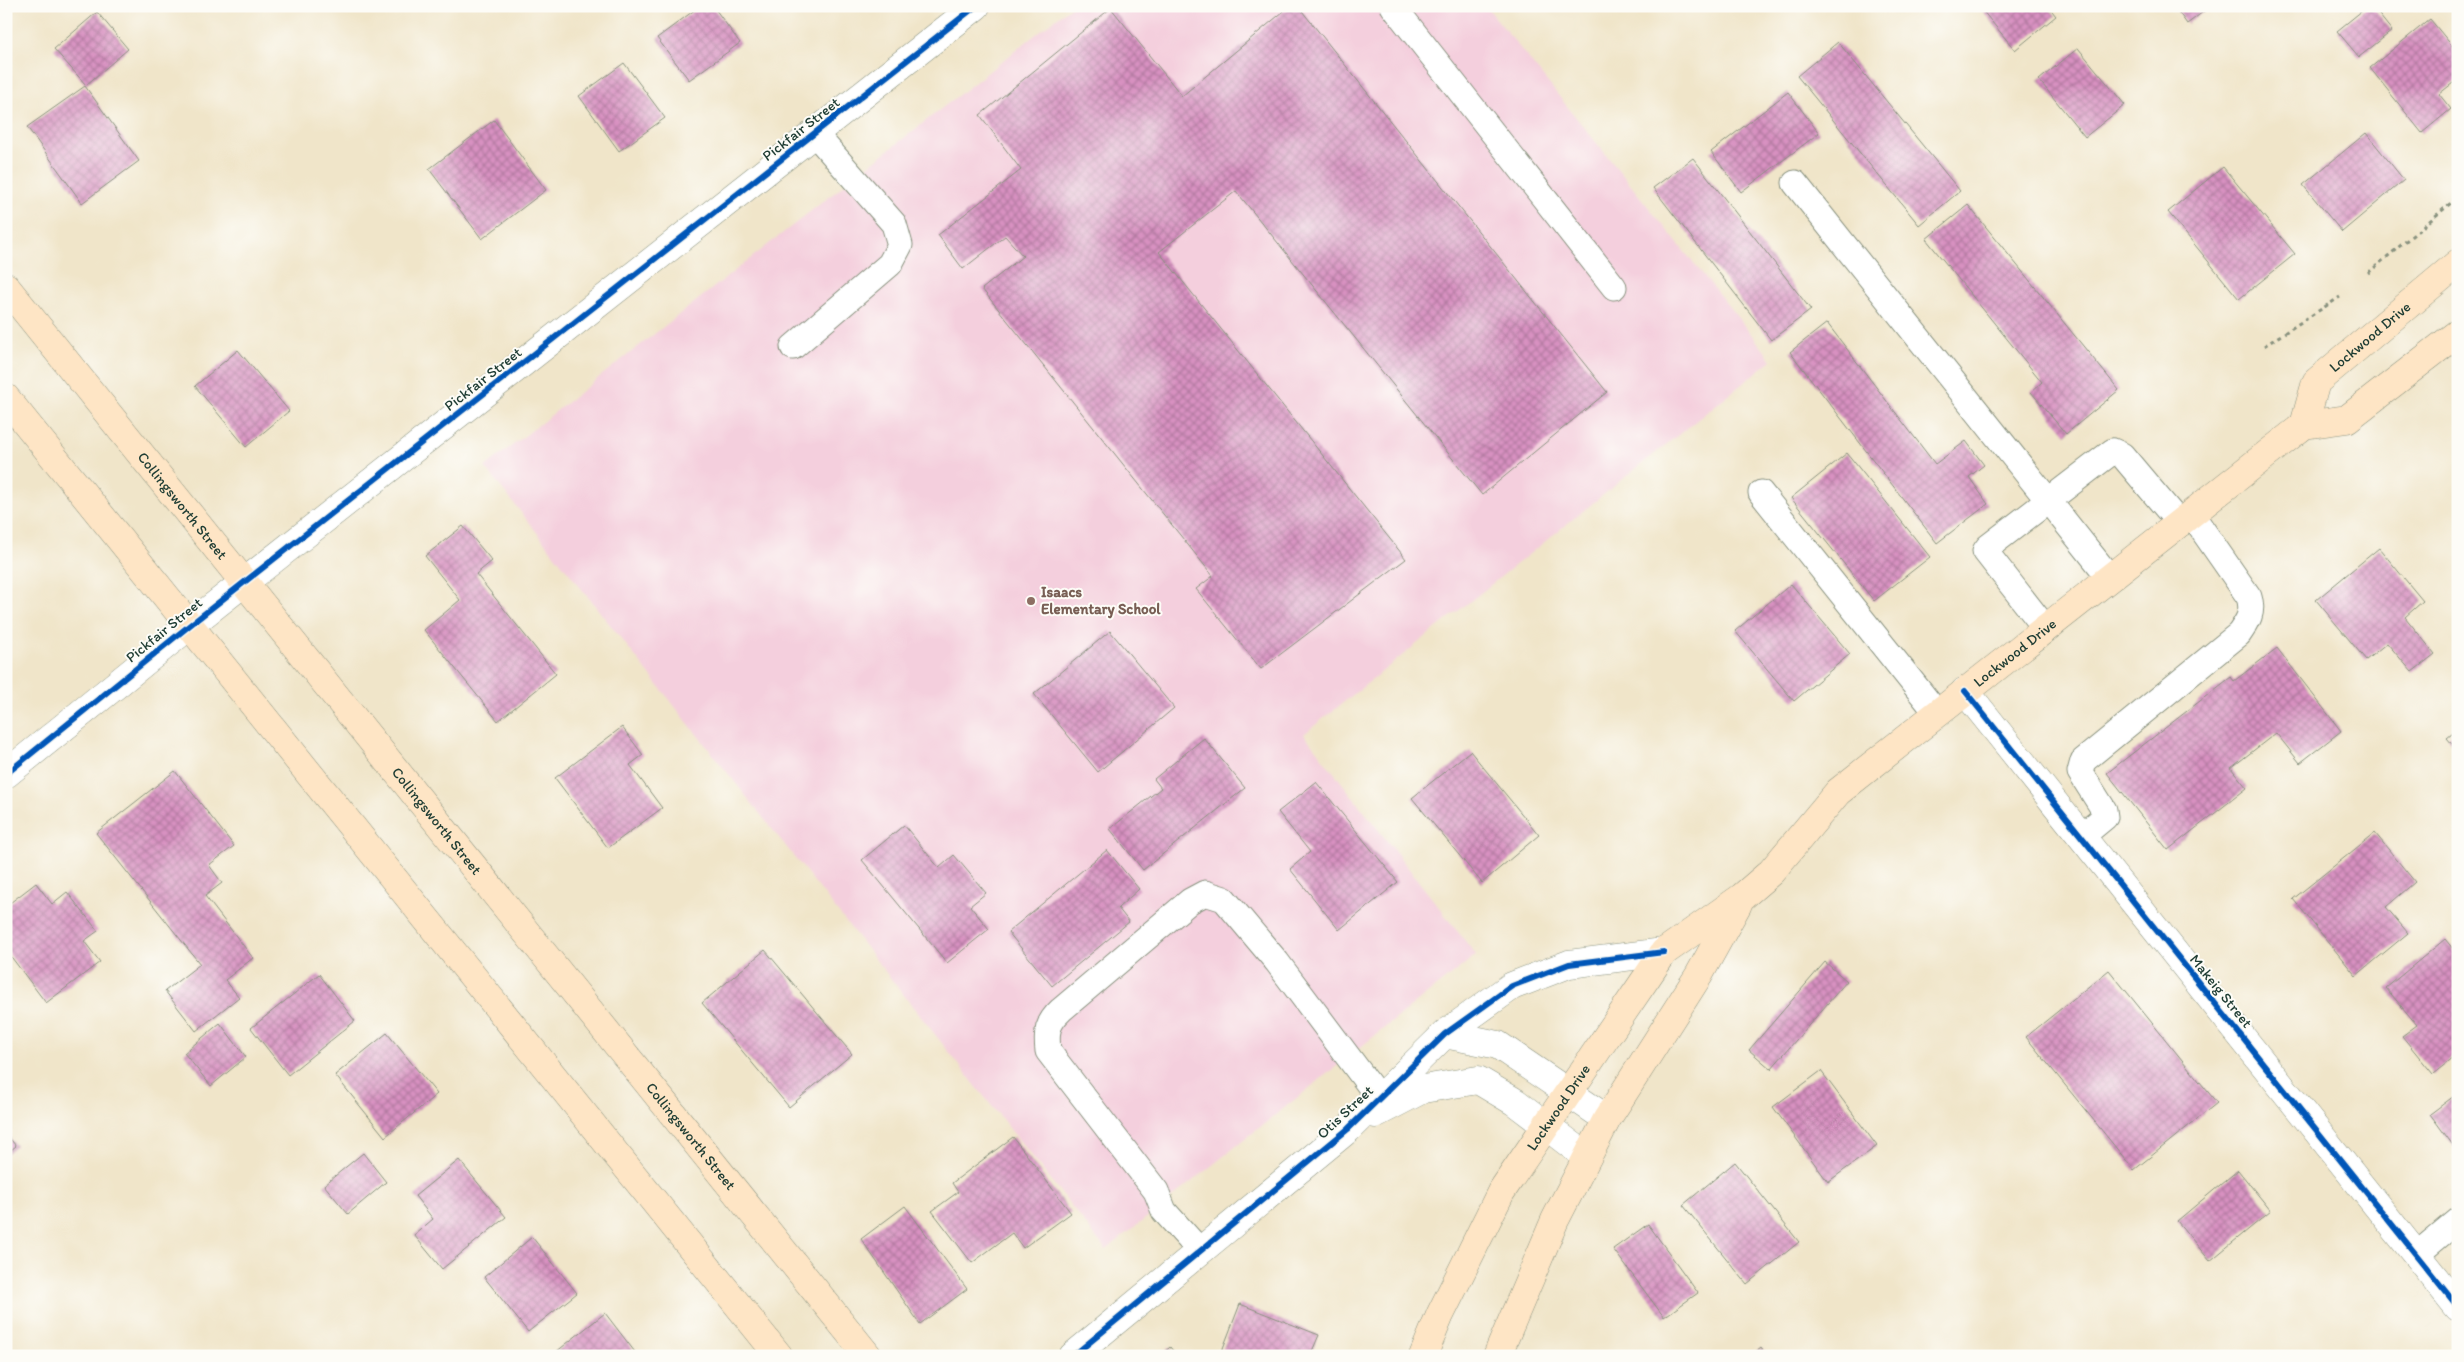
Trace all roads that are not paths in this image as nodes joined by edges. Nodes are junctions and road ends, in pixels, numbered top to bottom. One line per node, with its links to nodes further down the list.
1 (976, 6): 3 (street, Pickfair Street)
2 (1393, 6): 7 (lane)
3 (814, 134): 9 (lane); 16 (street, Pickfair Street)
4 (1795, 183): 13 (lane)
5 (2458, 263): 11 (main road, Lockwood Drive)
6 (6, 287): 16 (main road, Collingsworth Street)
7 (1614, 287)
8 (2458, 333): 11 (main road, Lockwood Drive)
9 (793, 347)
10 (6, 398): 17 (main road)
11 (2304, 425): 14 (main road, Lockwood Drive)
12 (1761, 493): 20 (lane)
13 (2048, 500): 14 (lane); 15 (lane); 18 (lane)
14 (2186, 519): 15 (main road, Lockwood Drive); 22 (lane)
15 (2110, 578): 18 (main road, Lockwood Drive)
16 (246, 582): 17 (street, Pickfair Street); 37 (main road, Collingsworth Street)
17 (190, 625): 21 (street, Pickfair Street); 36 (main road)
18 (2046, 629): 19 (main road, Lockwood Drive)
19 (1965, 691): 20 (main road, Lockwood Drive); 22 (street, Makeig Street)
20 (1937, 713): 23 (main road, Lockwood Drive)
21 (6, 774)
22 (2082, 836): 34 (street, Makeig Street)
23 (1742, 897): 24 (main road, Lockwood Drive); 28 (main road, Lockwood Drive)
24 (1664, 952): 25 (street, Otis Street); 26 (main road, Lockwood Drive)
25 (1445, 1034): 26 (street); 27 (street, Otis Street)
26 (1568, 1093): 28 (street); 29 (main road, Lockwood Drive)
27 (1379, 1098): 30 (street, Otis Street); 33 (lane)
28 (1607, 1119): 31 (main road, Lockwood Drive)
29 (1546, 1126): 30 (street, Otis Street); 31 (street, Otis Street); 39 (main road, Lockwood Drive)
30 (1348, 1129): 33 (street, Otis Street)
31 (1588, 1157): 40 (main road, Lockwood Drive)
32 (2458, 1220): 34 (lane)
33 (1200, 1251): 38 (street, Otis Street)
34 (2416, 1255): 35 (street, Makeig Street)
35 (2458, 1307)
36 (779, 1356)
37 (868, 1356)
38 (1074, 1356)
39 (1423, 1356)
40 (1497, 1356)

